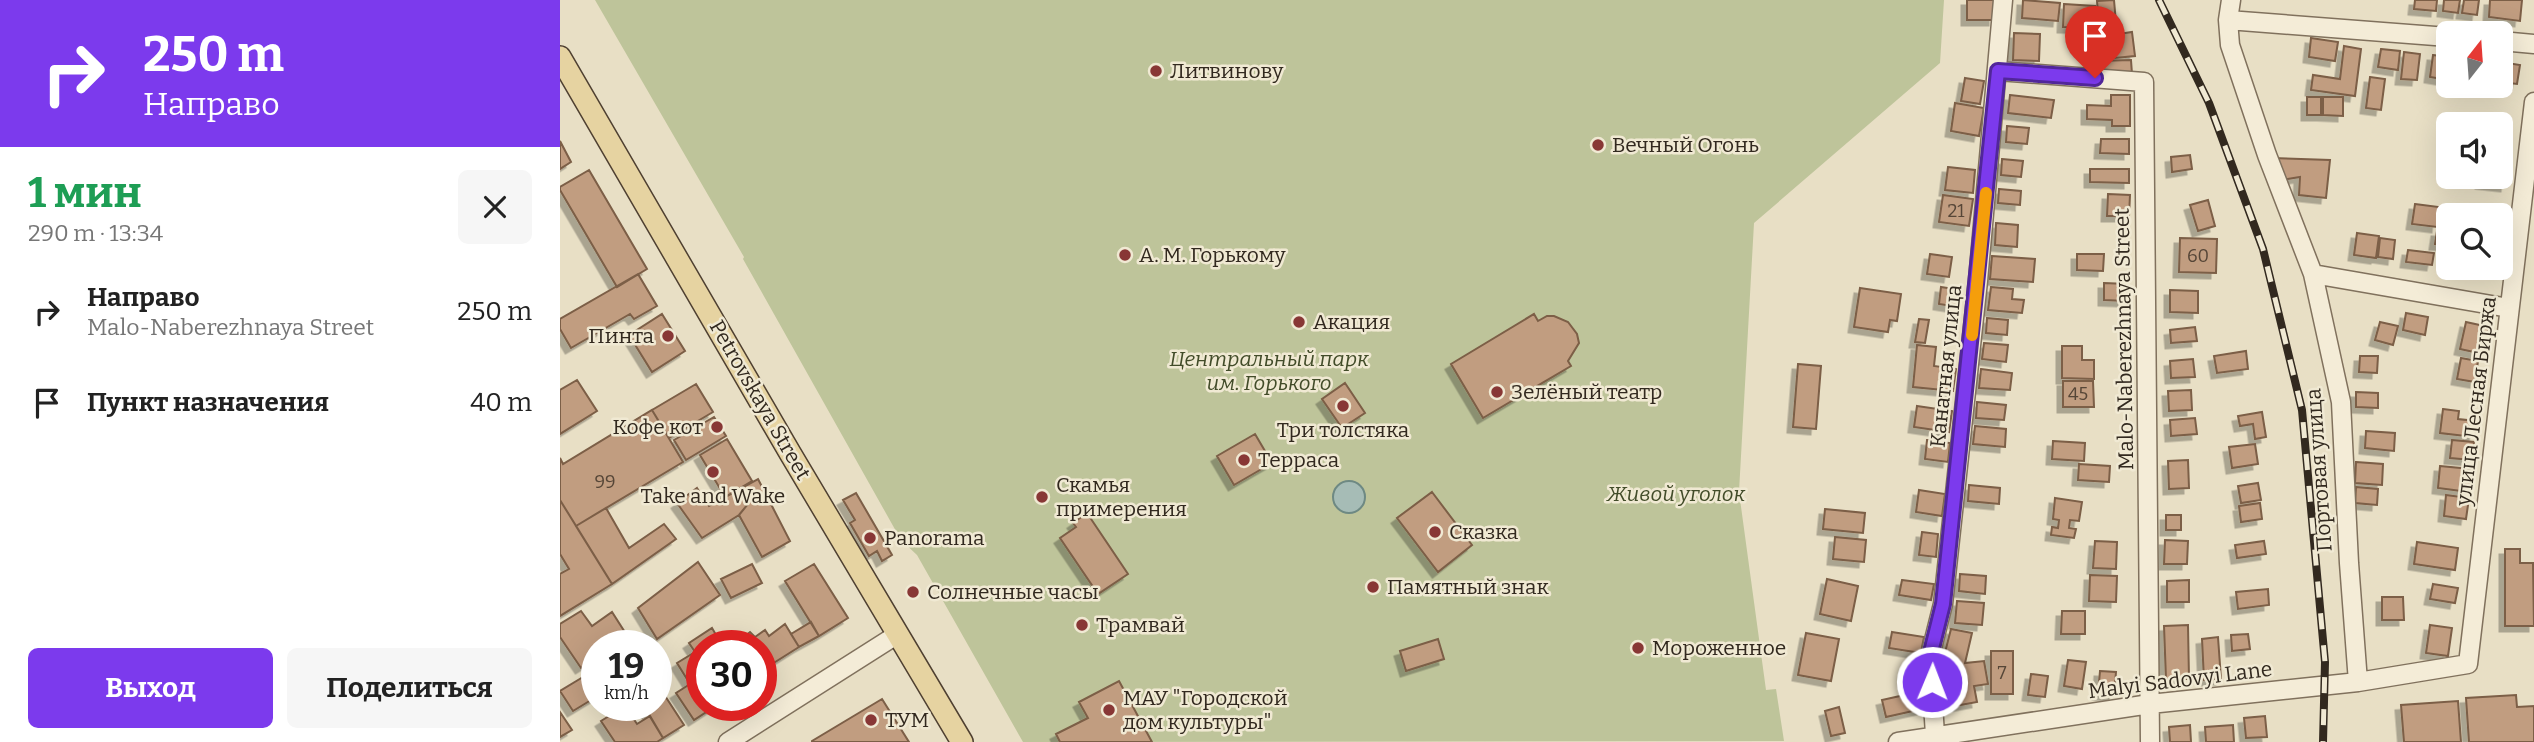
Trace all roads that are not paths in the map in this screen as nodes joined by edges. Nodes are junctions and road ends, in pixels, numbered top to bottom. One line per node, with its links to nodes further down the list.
1 (2003, 0): 8 (street, Канатная улица)
2 (2231, 0): 3 (street, Портовая улица)
3 (2228, 20): 4 (street); 11 (street, Портовая улица)
4 (2436, 36)
5 (2513, 42): 6 (street)
6 (2534, 44)
7 (560, 57): 13 (main road, Petrovskaya Street)
8 (1998, 71): 16 (street, Malo-Naberezhnaya Street); 17 (street, Канатная улица)
9 (2534, 102): 10 (street, улица Лесная Биржа)
10 (2527, 224): 12 (street, улица Лесная Биржа)
11 (2313, 274): 12 (street); 15 (street, Портовая улица)
12 (2509, 308): 14 (street, улица Лесная Биржа)
13 (898, 634): 19 (street); 20 (main road, Petrovskaya Street)
14 (2468, 664): 15 (street, Malyi Sadovyi Lane)
15 (2358, 682): 16 (street, Malyi Sadovyi Lane)
16 (2150, 704): 18 (street, Malyi Sadovyi Lane); 22 (street, Malo-Naberezhnaya Street)
17 (1935, 736): 18 (street, Malyi Sadovyi Lane); 21 (street, Malyi Sadovyi Lane)
18 (1980, 736)
19 (728, 742)
20 (962, 742)
21 (1898, 742)
22 (2150, 742)

